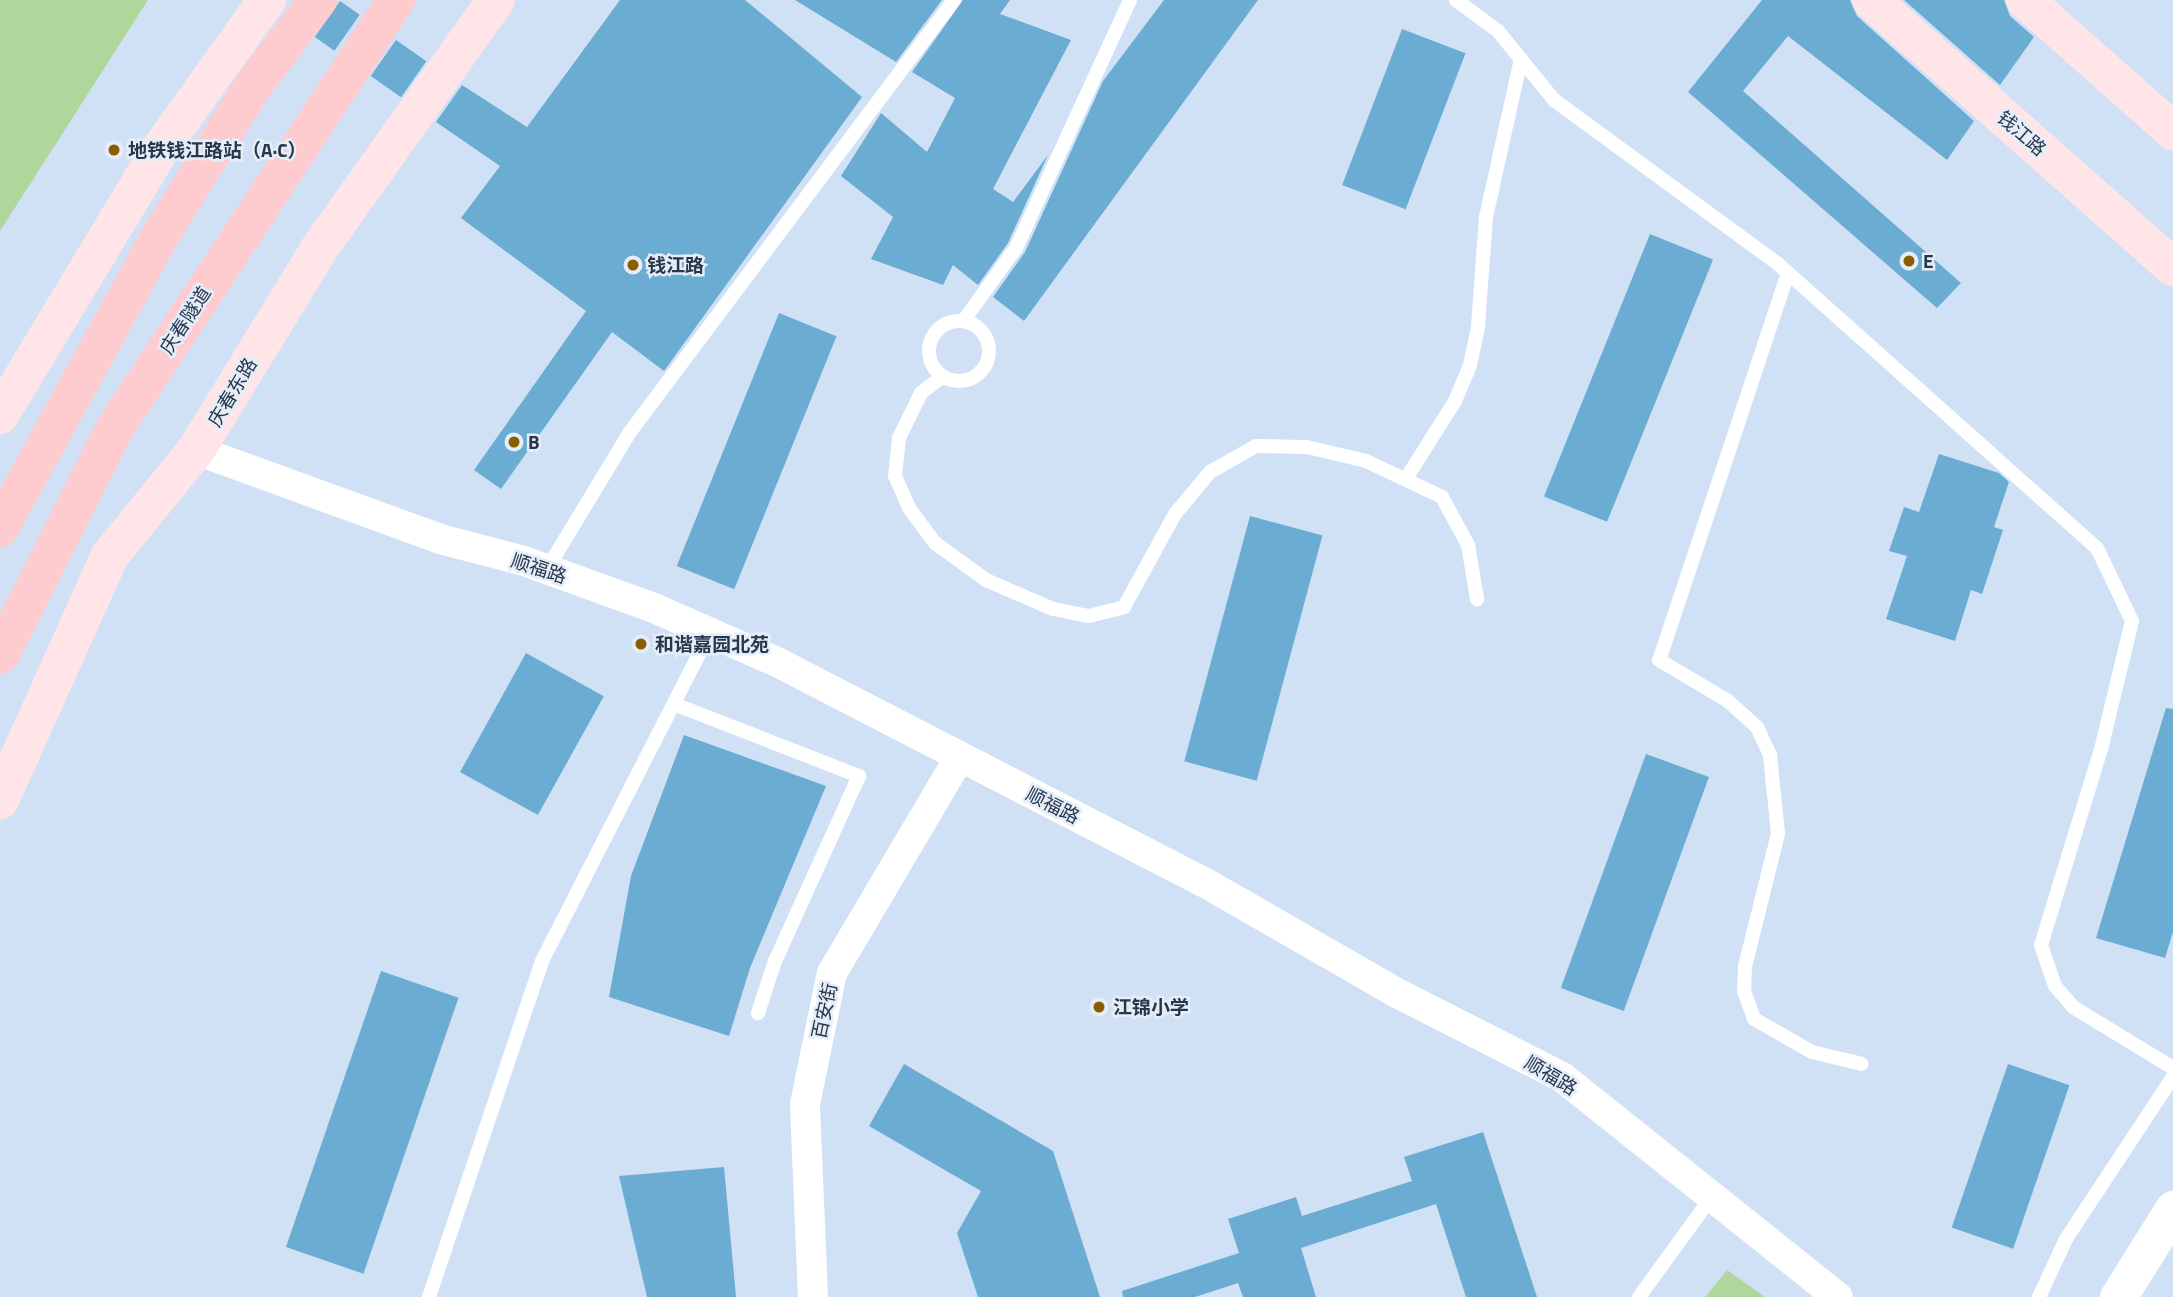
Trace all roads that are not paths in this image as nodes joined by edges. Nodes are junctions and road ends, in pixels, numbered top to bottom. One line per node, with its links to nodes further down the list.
1 (267, 0): 16 (main road)
2 (318, 0): 20 (main road)
3 (396, 0): 24 (main road, 庆春隧道)
4 (496, 0): 18 (main road, 庆春东路)
5 (954, 0): 21 (lane)
6 (1130, 0): 14 (lane)
7 (1456, 0): 10 (lane)
8 (1871, 0): 12 (main road, 钱江路)
9 (2025, 0): 11 (main road)
10 (1521, 59): 13 (lane); 19 (lane)
11 (2173, 131)
12 (2173, 267)
13 (1788, 273): 29 (lane); 30 (lane)
14 (964, 320): 15 (lane); 15 (lane)
15 (942, 377): 19 (lane)
16 (13, 379): 17 (main road)
17 (0, 415)
18 (196, 450): 21 (street, 顺福路); 27 (main road, 庆春东路)
19 (1407, 477): 22 (lane)
20 (0, 528)
21 (547, 569): 23 (street, 顺福路)
22 (1477, 599)
23 (710, 633): 25 (lane); 26 (street, 顺福路)
24 (0, 655)
25 (674, 704): 28 (lane); 34 (lane)
26 (959, 758): 32 (street, 顺福路); 35 (street, 百安街)
27 (0, 800)
28 (758, 1013)
29 (1862, 1064)
30 (2173, 1068)
31 (2173, 1077): 38 (lane)
32 (1713, 1195): 36 (lane); 37 (street, 顺福路)
33 (2173, 1209): 39 (street)
34 (429, 1297)
35 (813, 1297)
36 (1639, 1297)
37 (1838, 1297)
38 (2039, 1297)
39 (2118, 1297)

